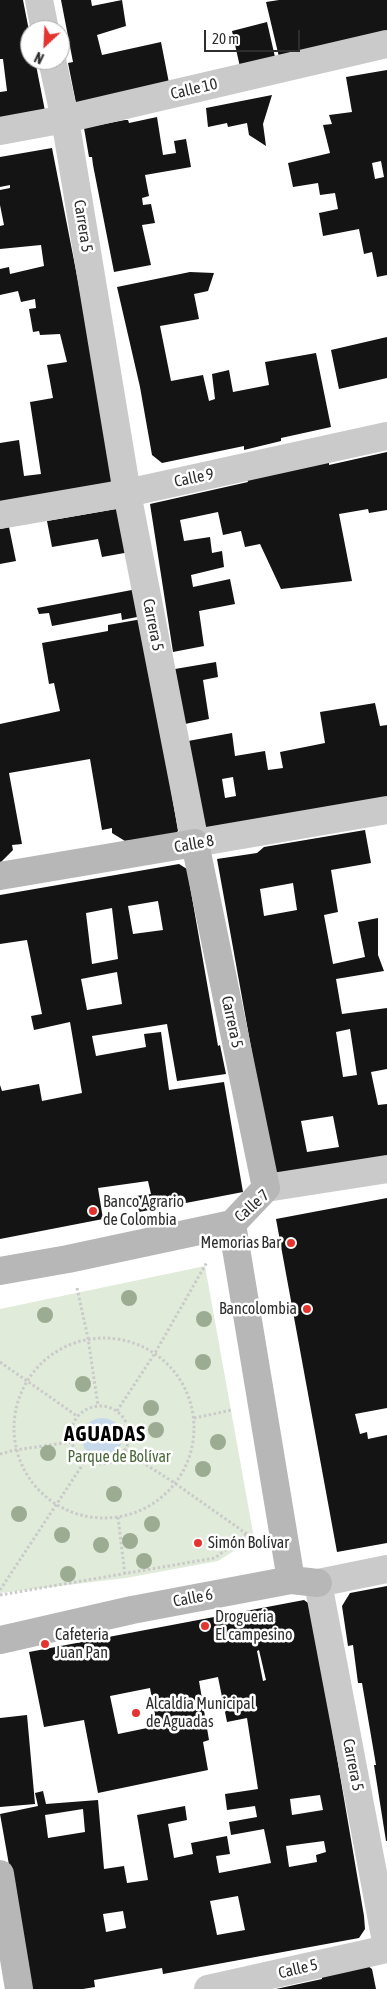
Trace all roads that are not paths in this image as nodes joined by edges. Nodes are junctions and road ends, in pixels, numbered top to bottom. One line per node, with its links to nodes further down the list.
1 (38, 0): 2 (street)
2 (43, 20)
3 (387, 44): 5 (street, Calle 10)
4 (54, 70): 5 (street, Carrera 5)
5 (66, 119): 6 (street, Calle 10); 8 (street, Carrera 5)
6 (0, 131)
7 (387, 436): 8 (street, Calle 9)
8 (127, 493): 9 (street, Calle 9); 11 (street, Carrera 5)
9 (0, 515)
10 (387, 810): 11 (street, Calle 8)
11 (195, 843): 12 (main road, Calle 8); 14 (main road, Carrera 5)
12 (0, 876)
13 (387, 1170): 14 (street, Calle 7)
14 (266, 1188): 15 (main road, Calle 7)
15 (232, 1224): 16 (main road, Calle 7); 18 (main road)
16 (0, 1271)
17 (387, 1569): 19 (street, Calle 6)
18 (291, 1580): 19 (main road, Calle 6); 20 (main road, Calle 6)
19 (318, 1583): 22 (street, Carrera 5)
20 (0, 1640)
21 (0, 1874): 23 (main road)
22 (387, 1948): 24 (street, Calle 5)
23 (19, 1989)
24 (208, 1989)

